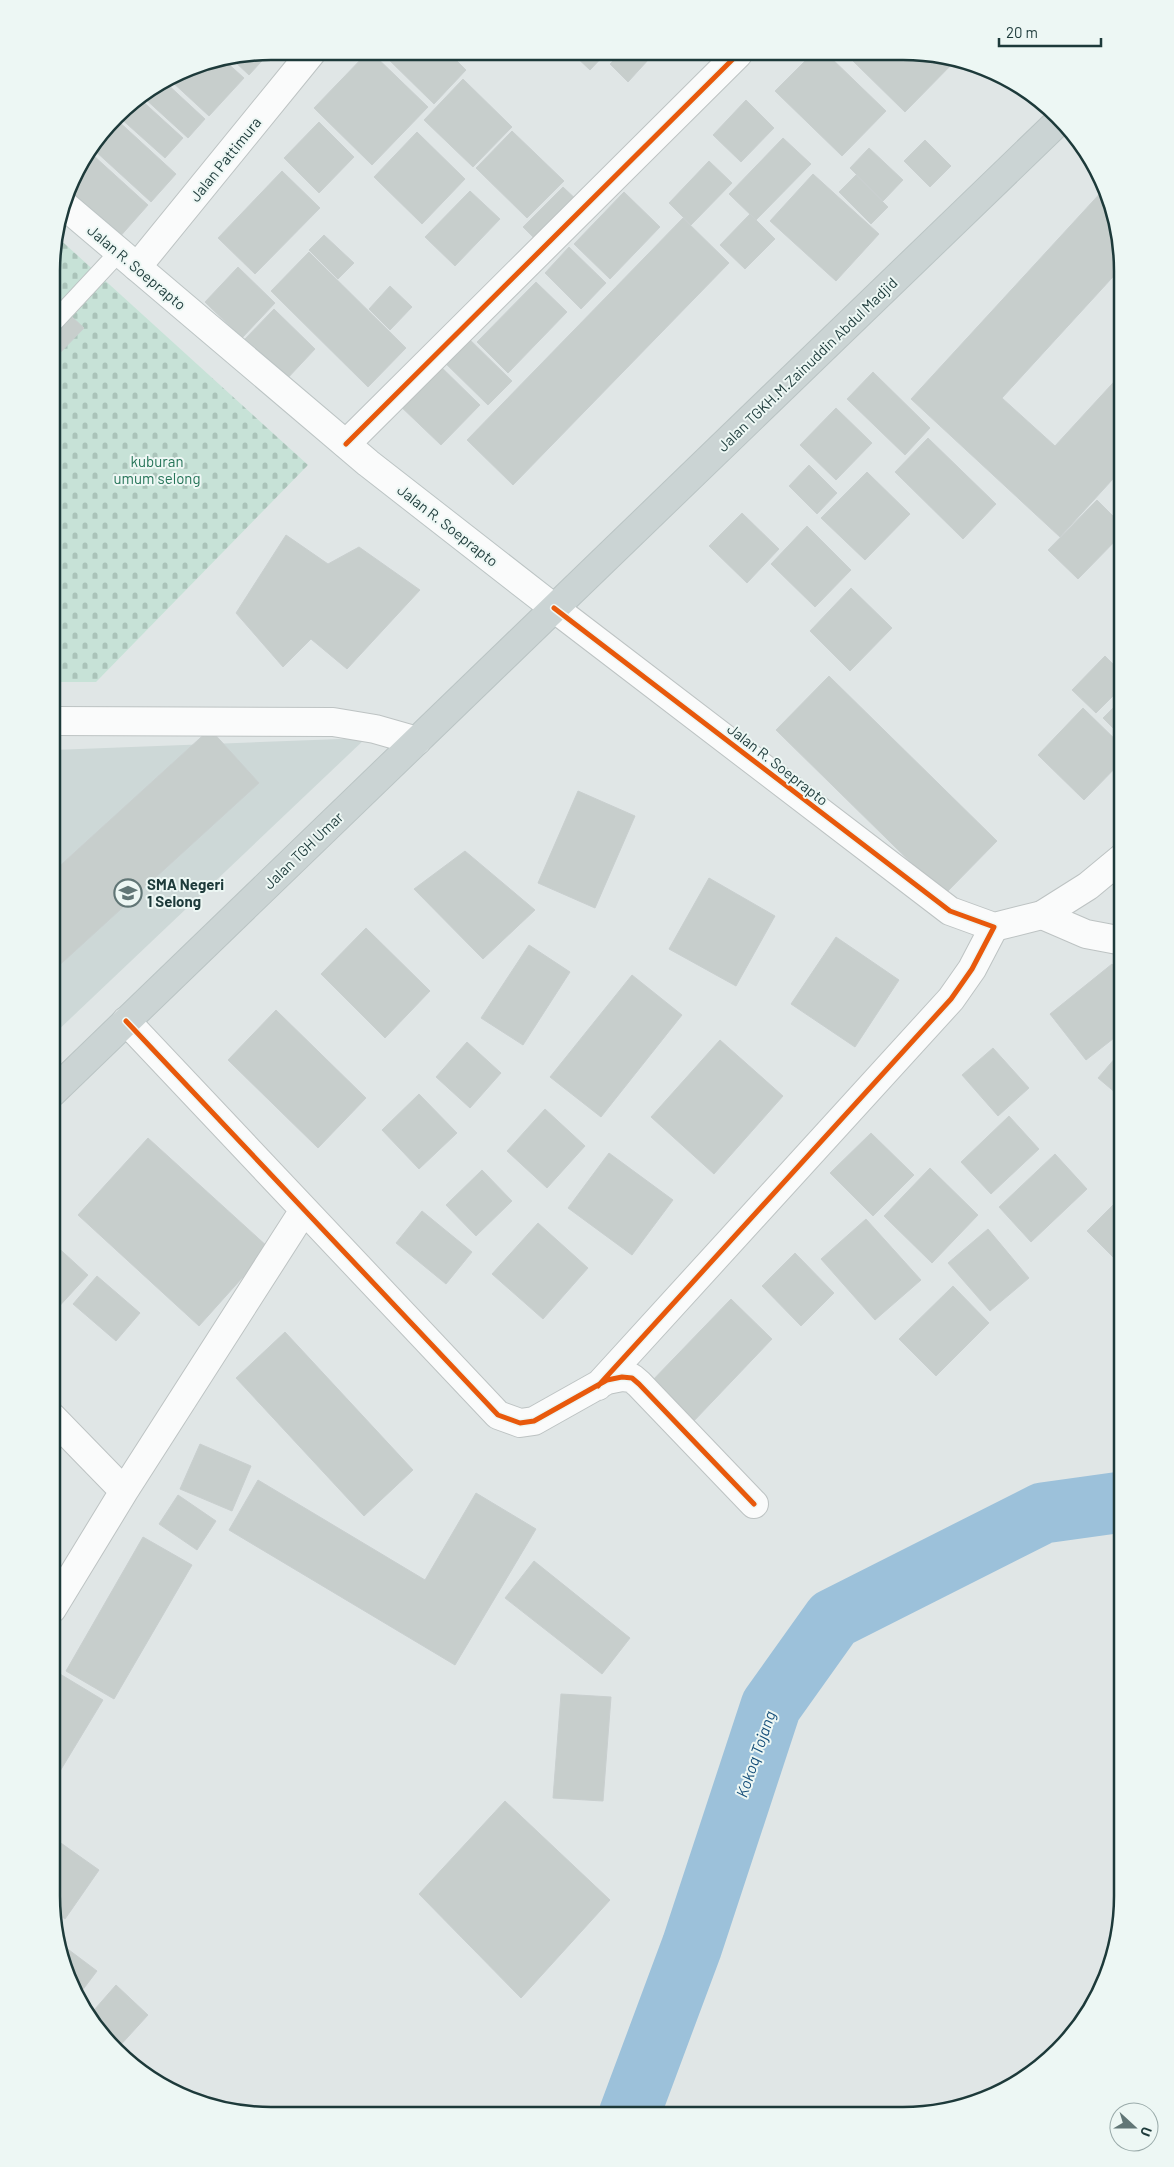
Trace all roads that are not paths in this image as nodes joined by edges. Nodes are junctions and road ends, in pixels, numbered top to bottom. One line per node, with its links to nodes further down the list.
1 (305, 60): 5 (street, Jalan Pattimura)
2 (732, 60): 7 (street)
3 (1055, 125): 8 (main road, Jalan TGKH.M.Zainuddin Abdul Madjid)
4 (69, 210): 5 (street, Jalan R. Soeprapto)
5 (128, 260): 6 (lane); 7 (street, Jalan R. Soeprapto)
6 (60, 317)
7 (346, 444): 8 (street, Jalan R. Soeprapto)
8 (554, 608): 10 (main road, Jalan TGH Umar); 13 (street, Jalan R. Soeprapto)
9 (60, 721): 10 (street)
10 (417, 741): 15 (main road, Jalan TGH Umar)
11 (1114, 864): 12 (street)
12 (1042, 916): 13 (street); 14 (street)
13 (994, 927): 18 (street)
14 (1114, 939)
15 (126, 1020): 16 (main road, Jalan TGH Umar); 17 (street)
16 (60, 1085)
17 (304, 1210): 18 (street); 20 (street)
18 (598, 1386): 21 (street)
19 (60, 1425): 20 (street)
20 (124, 1492): 22 (street)
21 (754, 1504)
22 (60, 1595)

